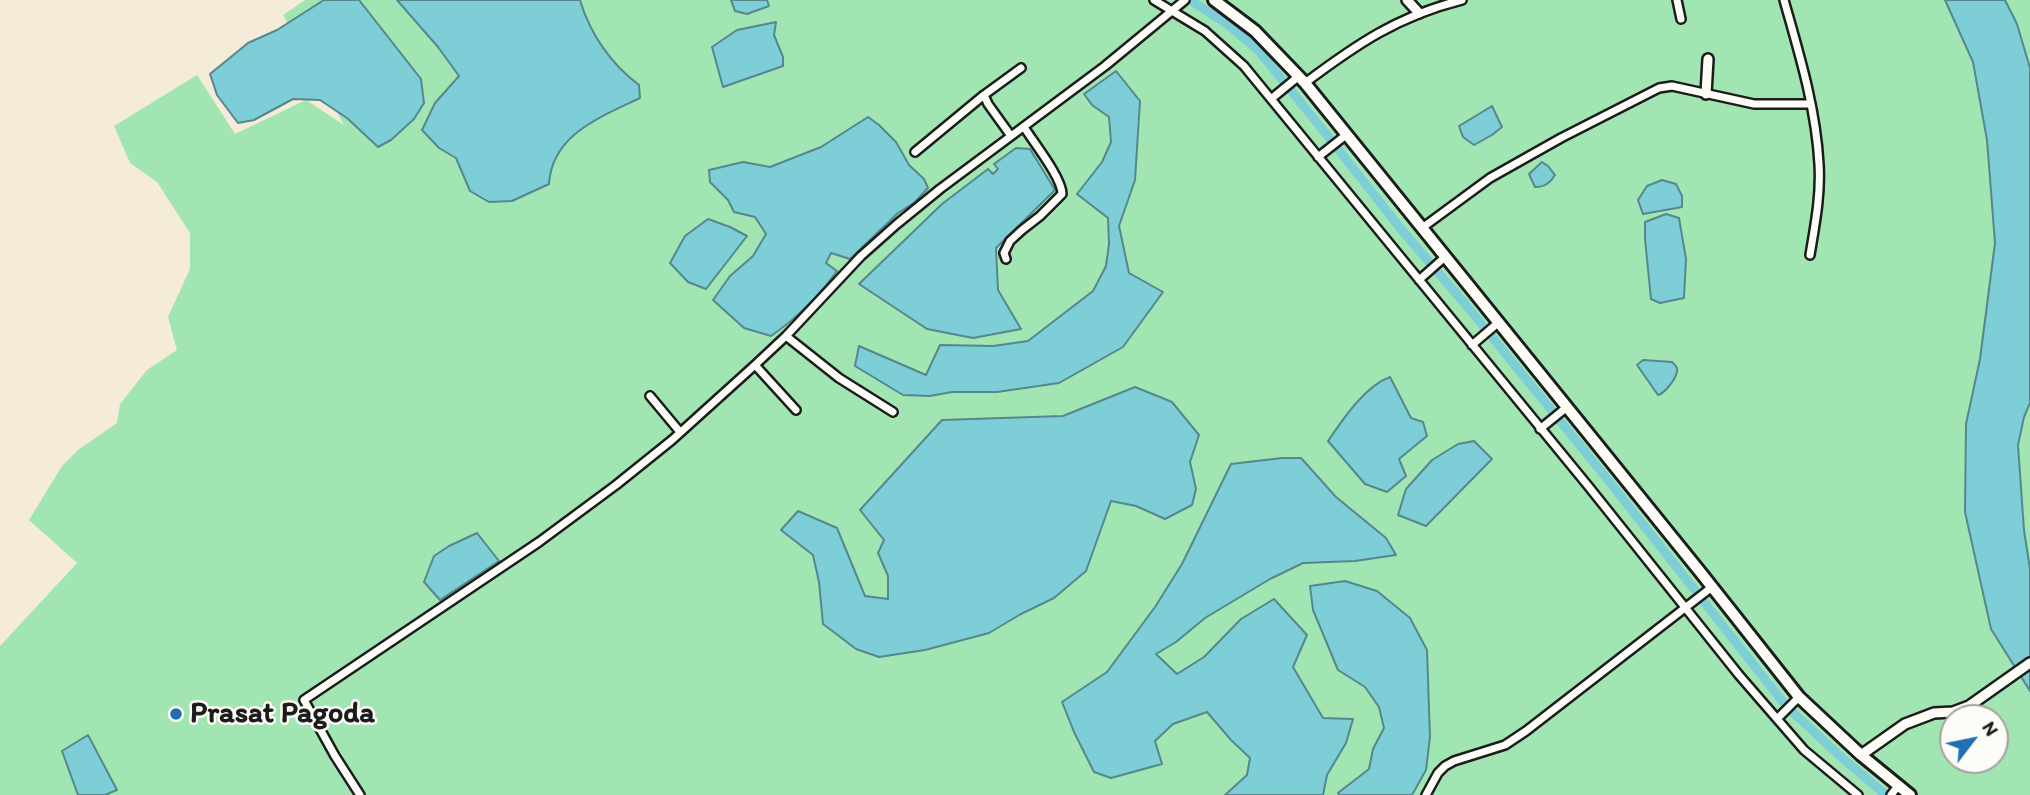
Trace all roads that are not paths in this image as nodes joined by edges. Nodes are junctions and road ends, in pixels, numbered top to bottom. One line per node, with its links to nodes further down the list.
1 (1154, 0): 7 (street)
2 (1214, 0): 12 (main road)
3 (1407, 0): 8 (street)
4 (1462, 0): 8 (street)
5 (1677, 0): 9 (street)
6 (1784, 0): 16 (street)
7 (1179, 6): 15 (street); 17 (street)
8 (1419, 13): 12 (street)
9 (1681, 19)
10 (1708, 59): 13 (street)
11 (1021, 68): 14 (street)
12 (1302, 79): 15 (street); 19 (main road)
13 (1706, 94): 16 (street); 22 (street)
14 (984, 95): 18 (street); 20 (street)
15 (1271, 99): 21 (street)
16 (1811, 104): 23 (street)
17 (1024, 127): 18 (street); 25 (street)
18 (1011, 136): 28 (street)
19 (1343, 138): 21 (street); 22 (main road)
20 (915, 152)
21 (1321, 154): 26 (street)
22 (1422, 228): 24 (main road)
23 (1810, 255)
24 (1445, 257): 26 (street); 27 (main road)
25 (1006, 259)
26 (1419, 281): 29 (street)
27 (1499, 322): 29 (street); 32 (main road)
28 (786, 336): 30 (street); 34 (street)
29 (1475, 342): 35 (street)
30 (755, 365): 33 (street); 36 (street)
31 (650, 397): 36 (street)
32 (1567, 407): 35 (street); 37 (main road)
33 (796, 410)
34 (893, 412)
35 (1540, 429): 38 (street)
36 (680, 432): 44 (street)
37 (1712, 587): 38 (street); 40 (main road)
38 (1688, 607): 41 (street); 45 (street)
39 (2030, 663): 42 (street)
40 (1796, 701): 41 (street); 42 (main road)
41 (1780, 717): 46 (street)
42 (1861, 755): 43 (main road)
43 (1894, 791): 47 (main road)
44 (360, 795)
45 (1426, 795)
46 (1858, 795)
47 (1910, 795)

